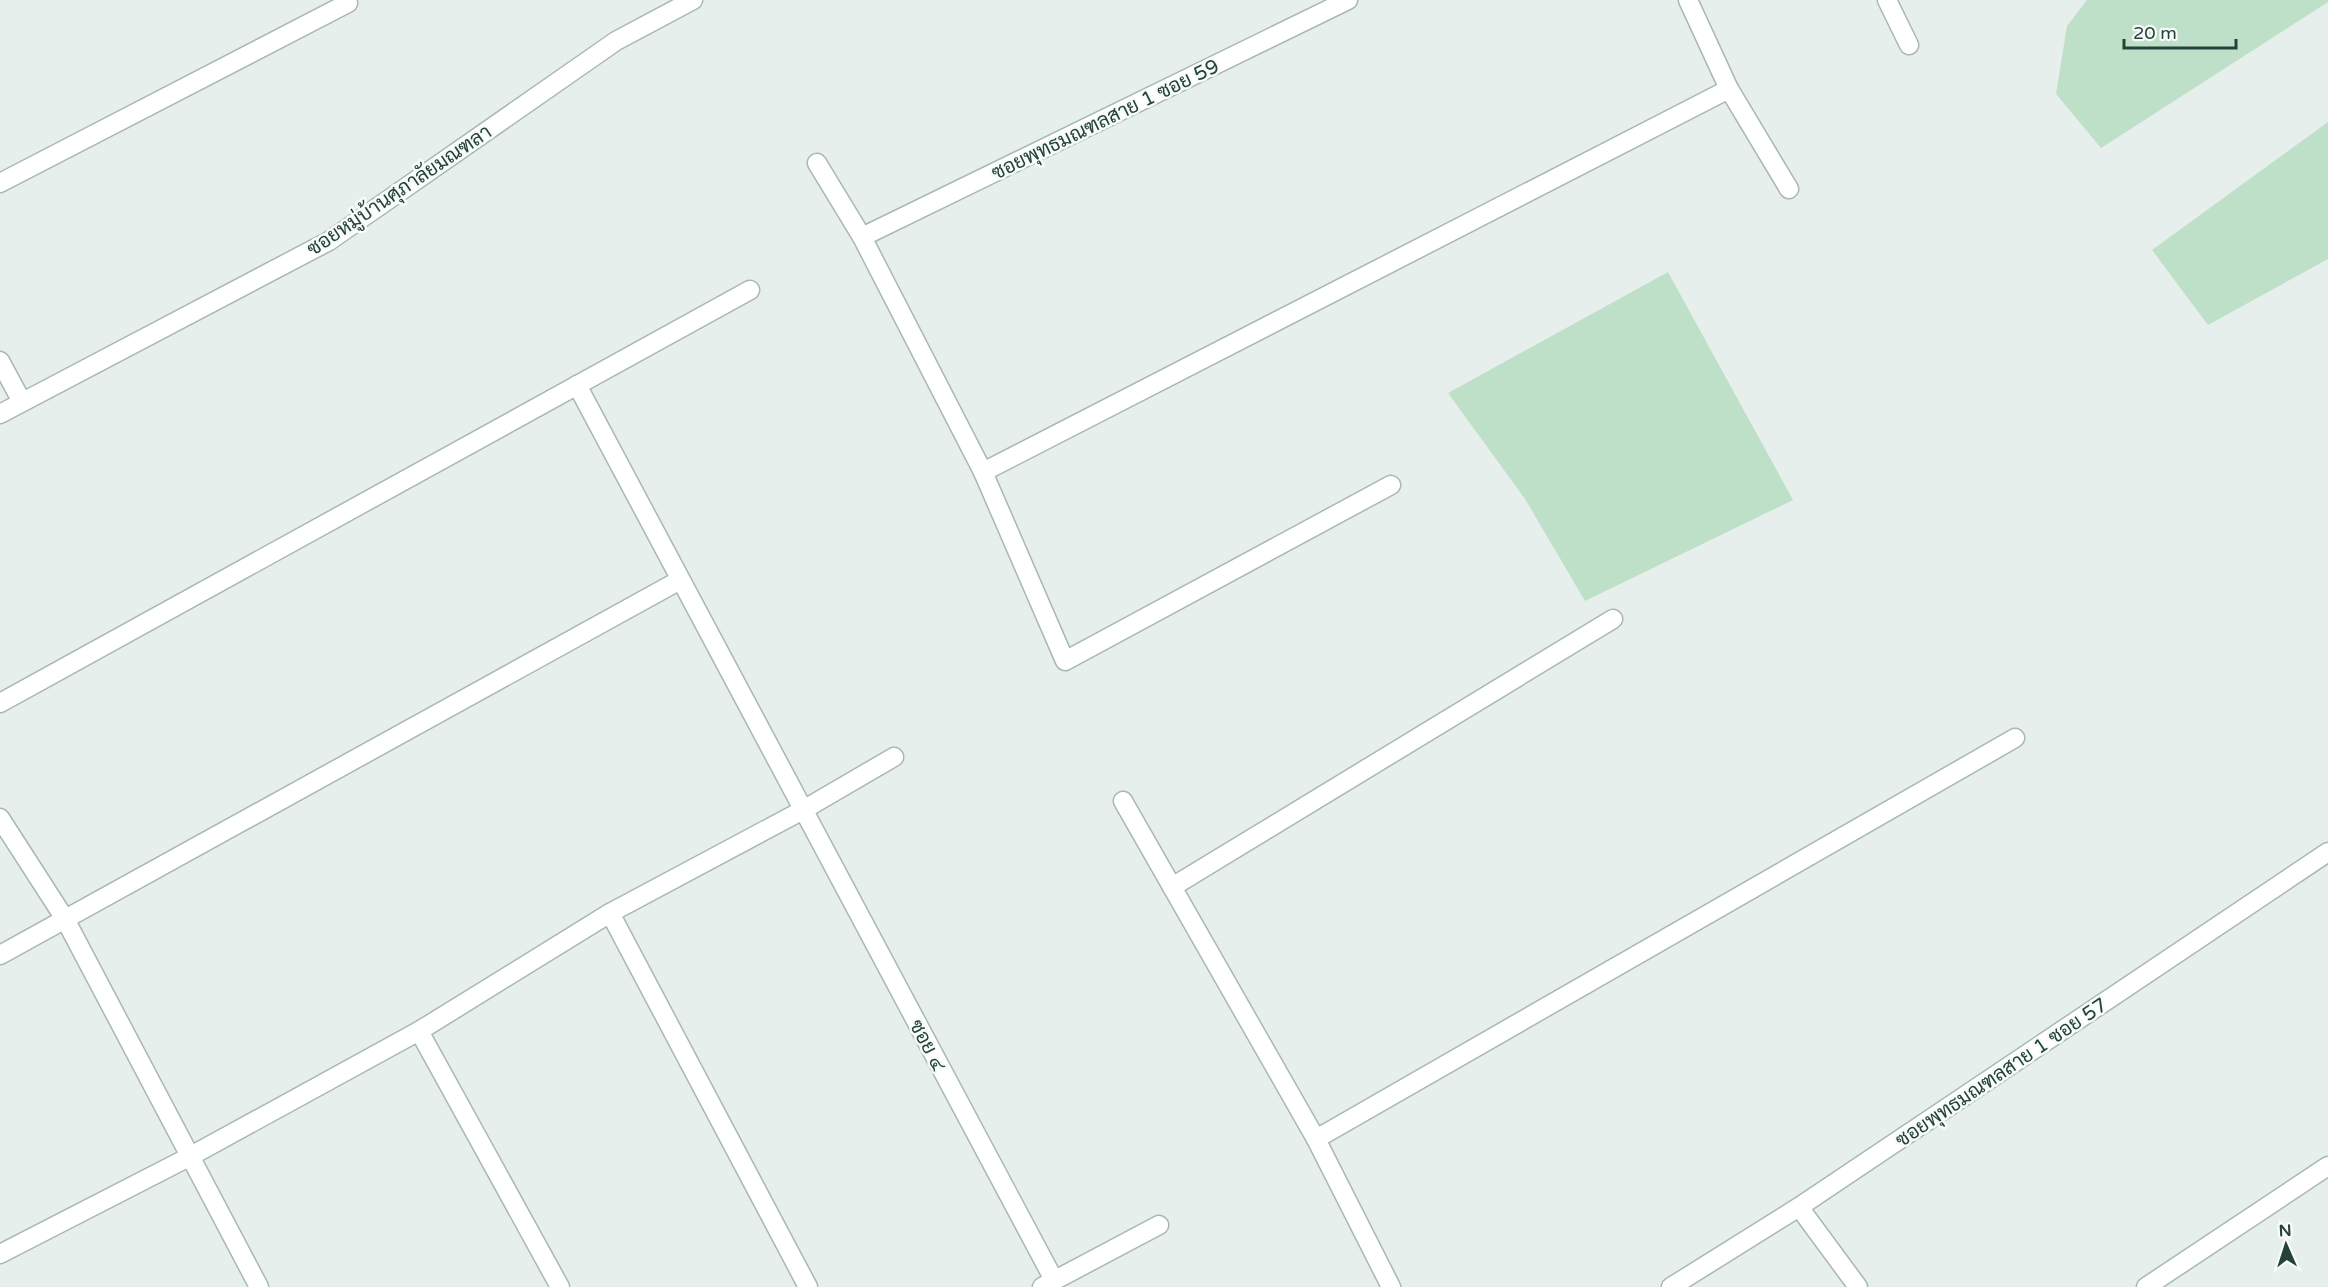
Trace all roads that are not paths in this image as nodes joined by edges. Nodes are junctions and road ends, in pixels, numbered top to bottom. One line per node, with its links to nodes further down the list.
1 (693, 0): 15 (street, ซอยหมู่บ้านศุภาลัยมณฑลา)
2 (1348, 0): 11 (street, ซอยพุทธมณฑลสาย 1 ซอย 59)
3 (1688, 0): 7 (street)
4 (1887, 0): 6 (street)
5 (348, 3): 9 (street)
6 (1909, 45)
7 (1728, 88): 10 (street); 17 (street)
8 (817, 162): 11 (street)
9 (0, 183)
10 (1789, 189)
11 (862, 237): 17 (street)
12 (750, 290): 14 (street)
13 (0, 361): 15 (street)
14 (577, 385): 19 (street, ซอย ๔); 21 (street)
15 (21, 402): 16 (street, ซอยหมู่บ้านศุภาลัยมณฑลา)
16 (0, 414)
17 (983, 472): 18 (street)
18 (1391, 485)
19 (680, 580): 25 (street, ซอย ๔); 30 (street)
20 (1613, 620): 28 (street)
21 (0, 703)
22 (2015, 738): 33 (street)
23 (894, 757): 25 (street)
24 (1123, 801): 28 (street)
25 (802, 810): 29 (street); 39 (street, ซอย ๔)
26 (0, 818): 30 (street)
27 (2328, 852): 36 (street, ซอยพุทธมณฑลสาย 1 ซอย 57)
28 (1172, 887): 33 (street)
29 (610, 913): 32 (street); 42 (street)
30 (65, 919): 31 (street); 34 (street)
31 (0, 955)
32 (419, 1031): 34 (street); 41 (street)
33 (1316, 1139): 43 (street)
34 (189, 1157): 38 (street); 40 (street)
35 (2328, 1166): 46 (street)
36 (1799, 1208): 44 (street, ซอยพุทธมณฑลสาย 1 ซอย 57); 45 (street)
37 (1159, 1226): 39 (street)
38 (0, 1254)
39 (1048, 1284)
40 (259, 1287)
41 (560, 1287)
42 (808, 1287)
43 (1391, 1287)
44 (1671, 1287)
45 (1858, 1287)
46 (2146, 1287)

